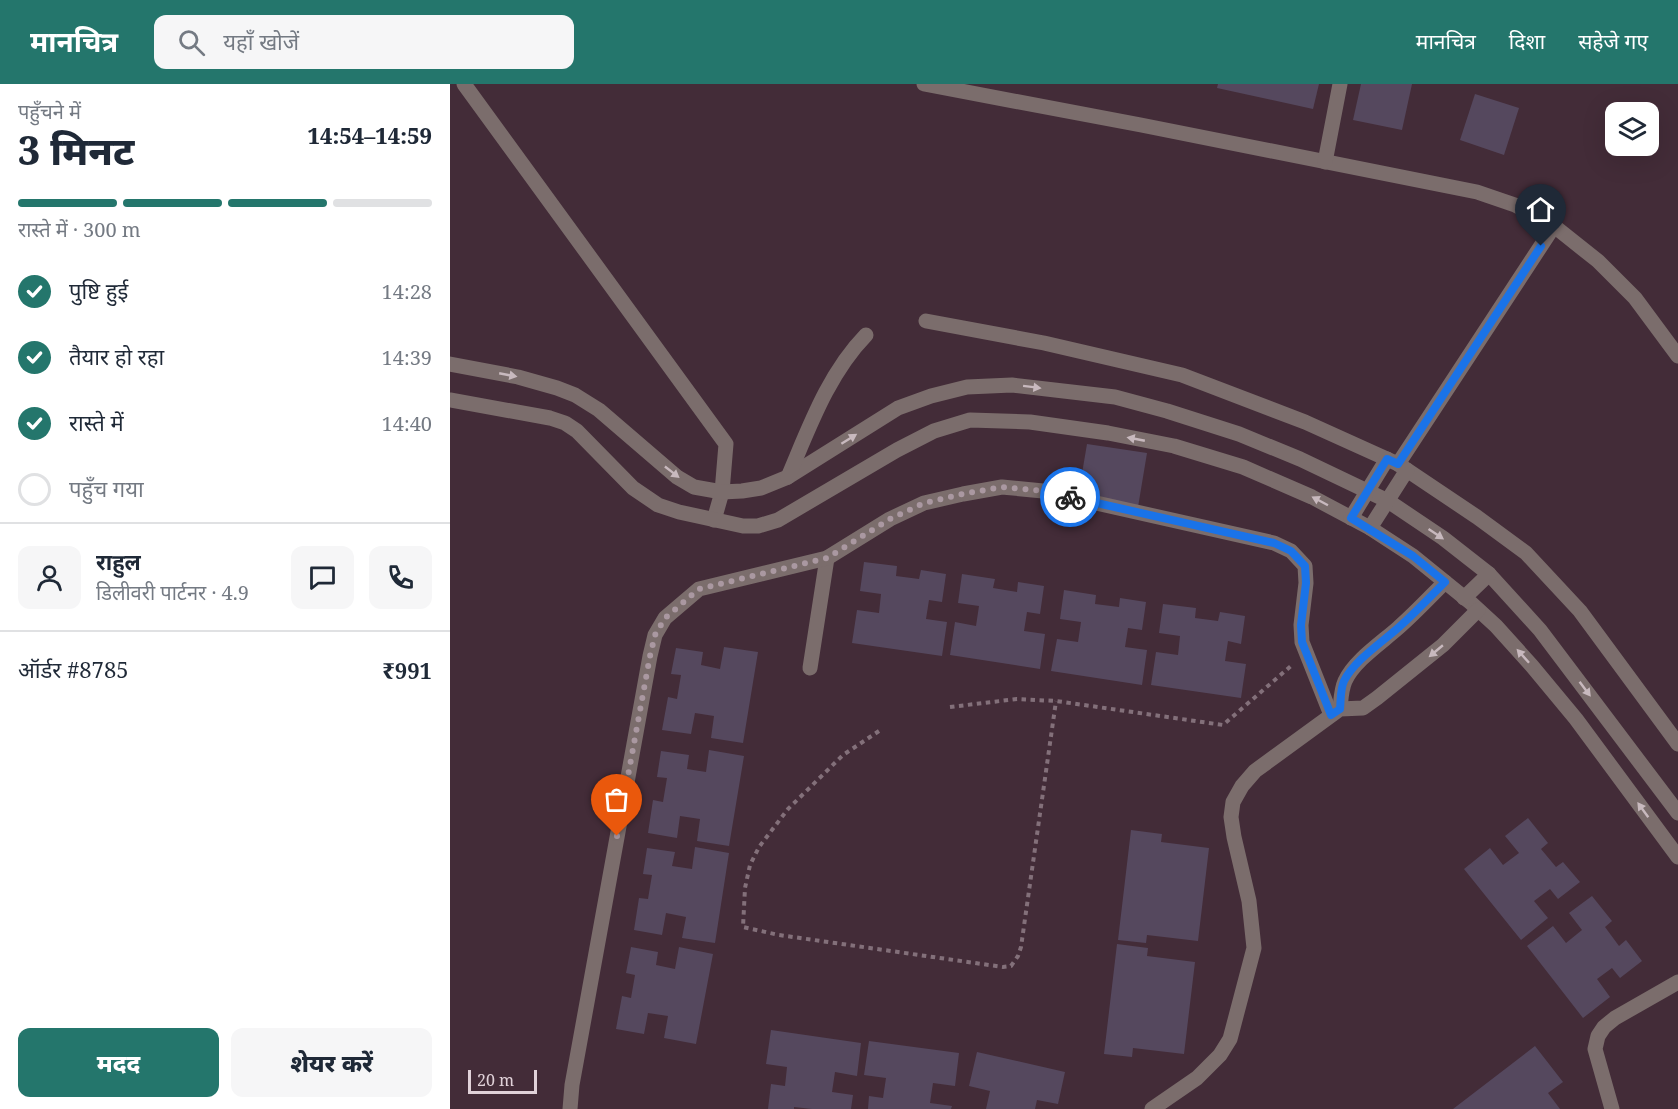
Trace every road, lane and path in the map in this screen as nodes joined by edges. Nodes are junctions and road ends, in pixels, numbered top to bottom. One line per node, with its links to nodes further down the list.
1 (464, 84): 14 (street)
2 (924, 84): 4 (street)
3 (1340, 84): 4 (street)
4 (1325, 162): 5 (street)
5 (1554, 226): 8 (street); 11 (street)
6 (926, 321): 11 (street)
7 (866, 335): 12 (street)
8 (1678, 356)
9 (450, 364): 14 (street, one-way to 14)
10 (450, 400): 17 (street)
11 (1397, 464): 13 (street); 15 (street); 30 (street)
12 (788, 477): 13 (street, one-way to 13); 14 (street)
13 (1367, 491): 15 (street); 16 (street)
14 (722, 492): 17 (street)
15 (1388, 501): 18 (street); 20 (street, one-way to 20)
16 (1351, 518): 17 (street, one-way to 17); 18 (street)
17 (714, 520)
18 (1370, 528): 21 (street)
19 (827, 558): 24 (street); 25 (street); 34 (street)
20 (1489, 574): 22 (street); 31 (street, one-way to 31)
21 (1445, 582): 22 (street); 28 (street)
22 (1464, 598): 23 (street)
23 (1478, 610): 28 (street, one-way to 28); 32 (street, one-way to 23)
24 (1306, 653): 26 (path); 28 (street)
25 (810, 668)
26 (1056, 701): 27 (path); 29 (path)
27 (950, 707)
28 (1335, 712): 35 (street)
29 (879, 731)
30 (1678, 744)
31 (1678, 813)
32 (1678, 857)
33 (1678, 982): 36 (street)
34 (570, 1109)
35 (1152, 1109)
36 (1612, 1109)

